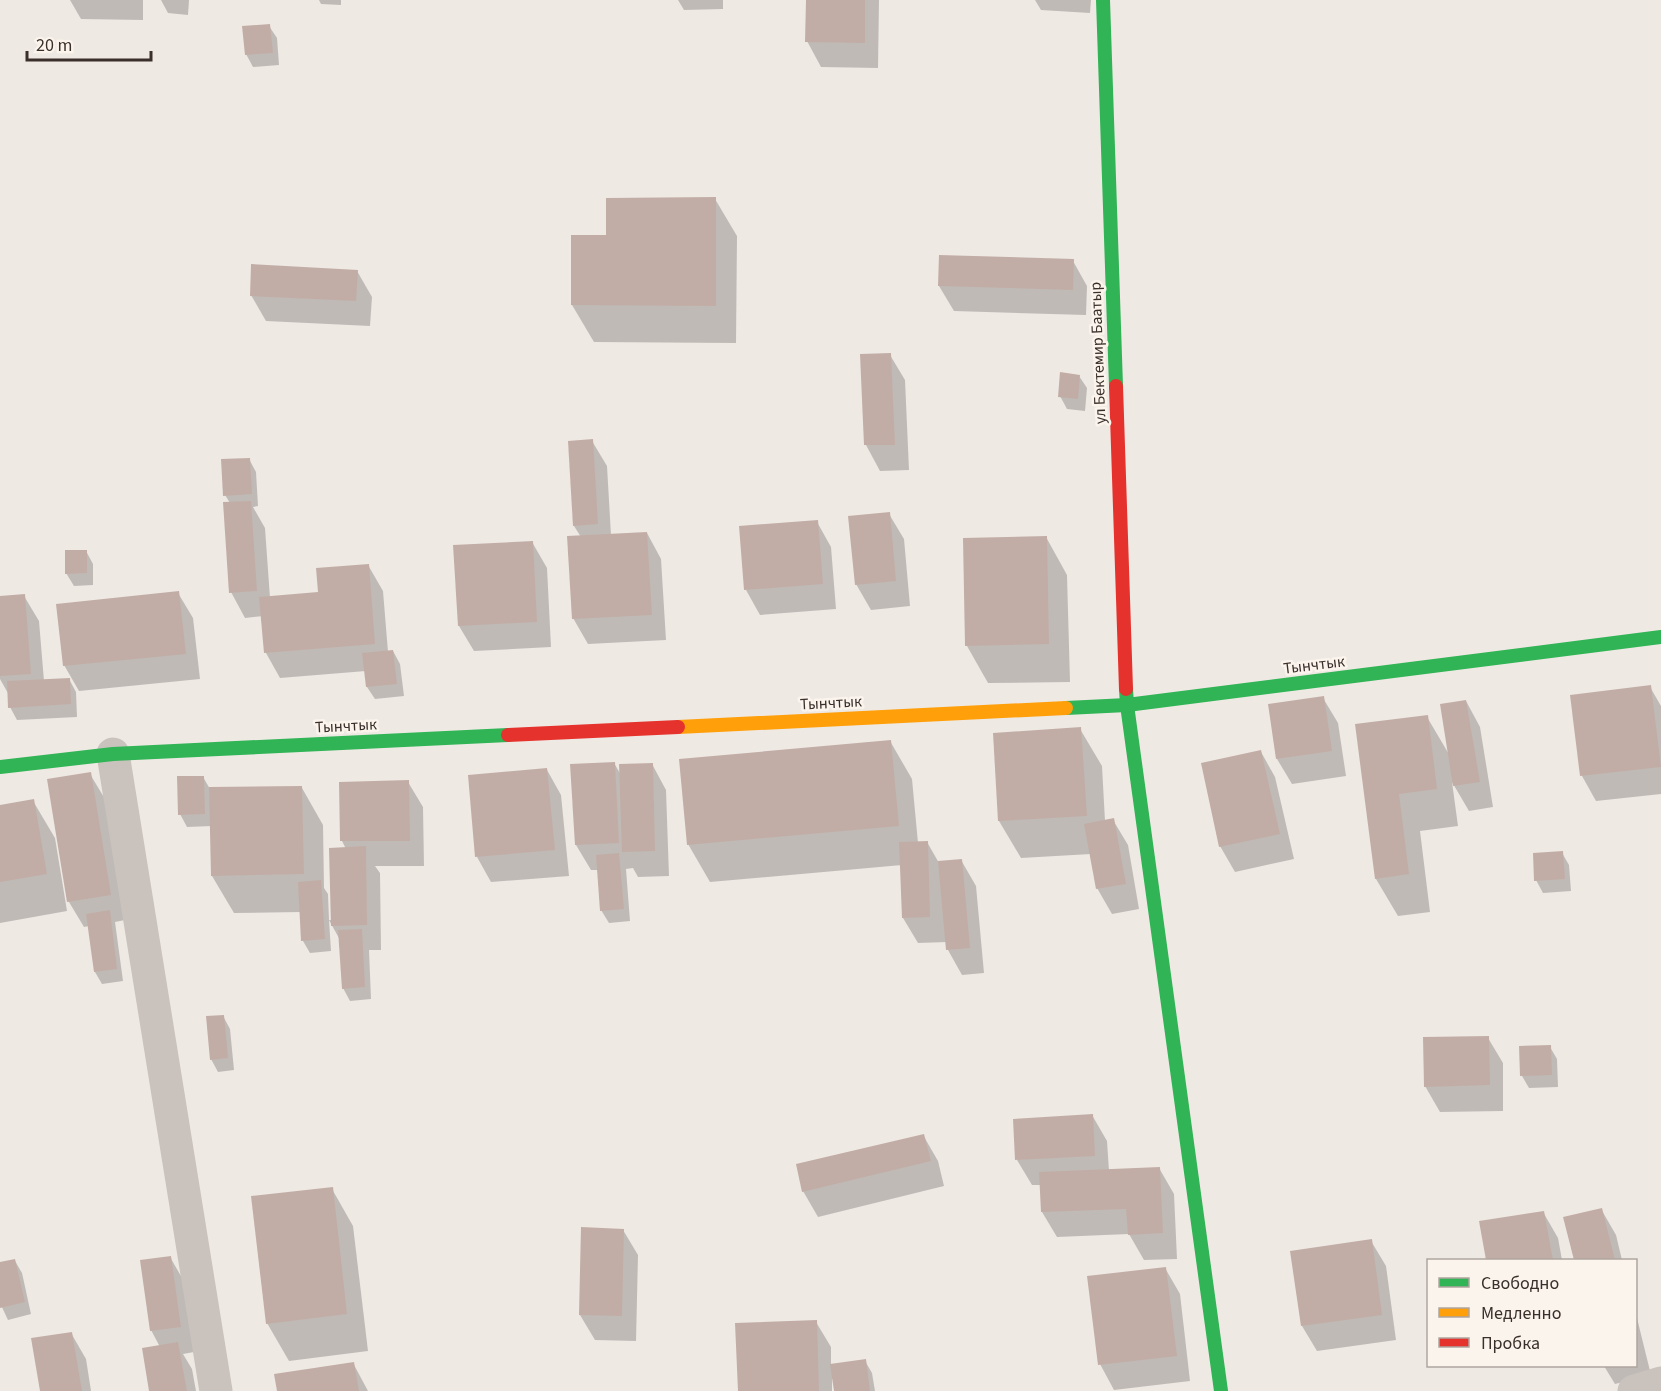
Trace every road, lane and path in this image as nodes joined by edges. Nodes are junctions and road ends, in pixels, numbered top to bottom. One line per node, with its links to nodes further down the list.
1 (1103, 0): 3 (street, ул Бектемир Баатыр)
2 (1661, 637): 3 (street, Тынчтык)
3 (1127, 705): 4 (street, Тынчтык); 8 (street, ул Бектемир Баатыр)
4 (113, 754): 5 (street, Тынчтык); 7 (street)
5 (0, 767)
6 (1661, 1383): 9 (street)
7 (216, 1391)
8 (1221, 1391)
9 (1634, 1391)

